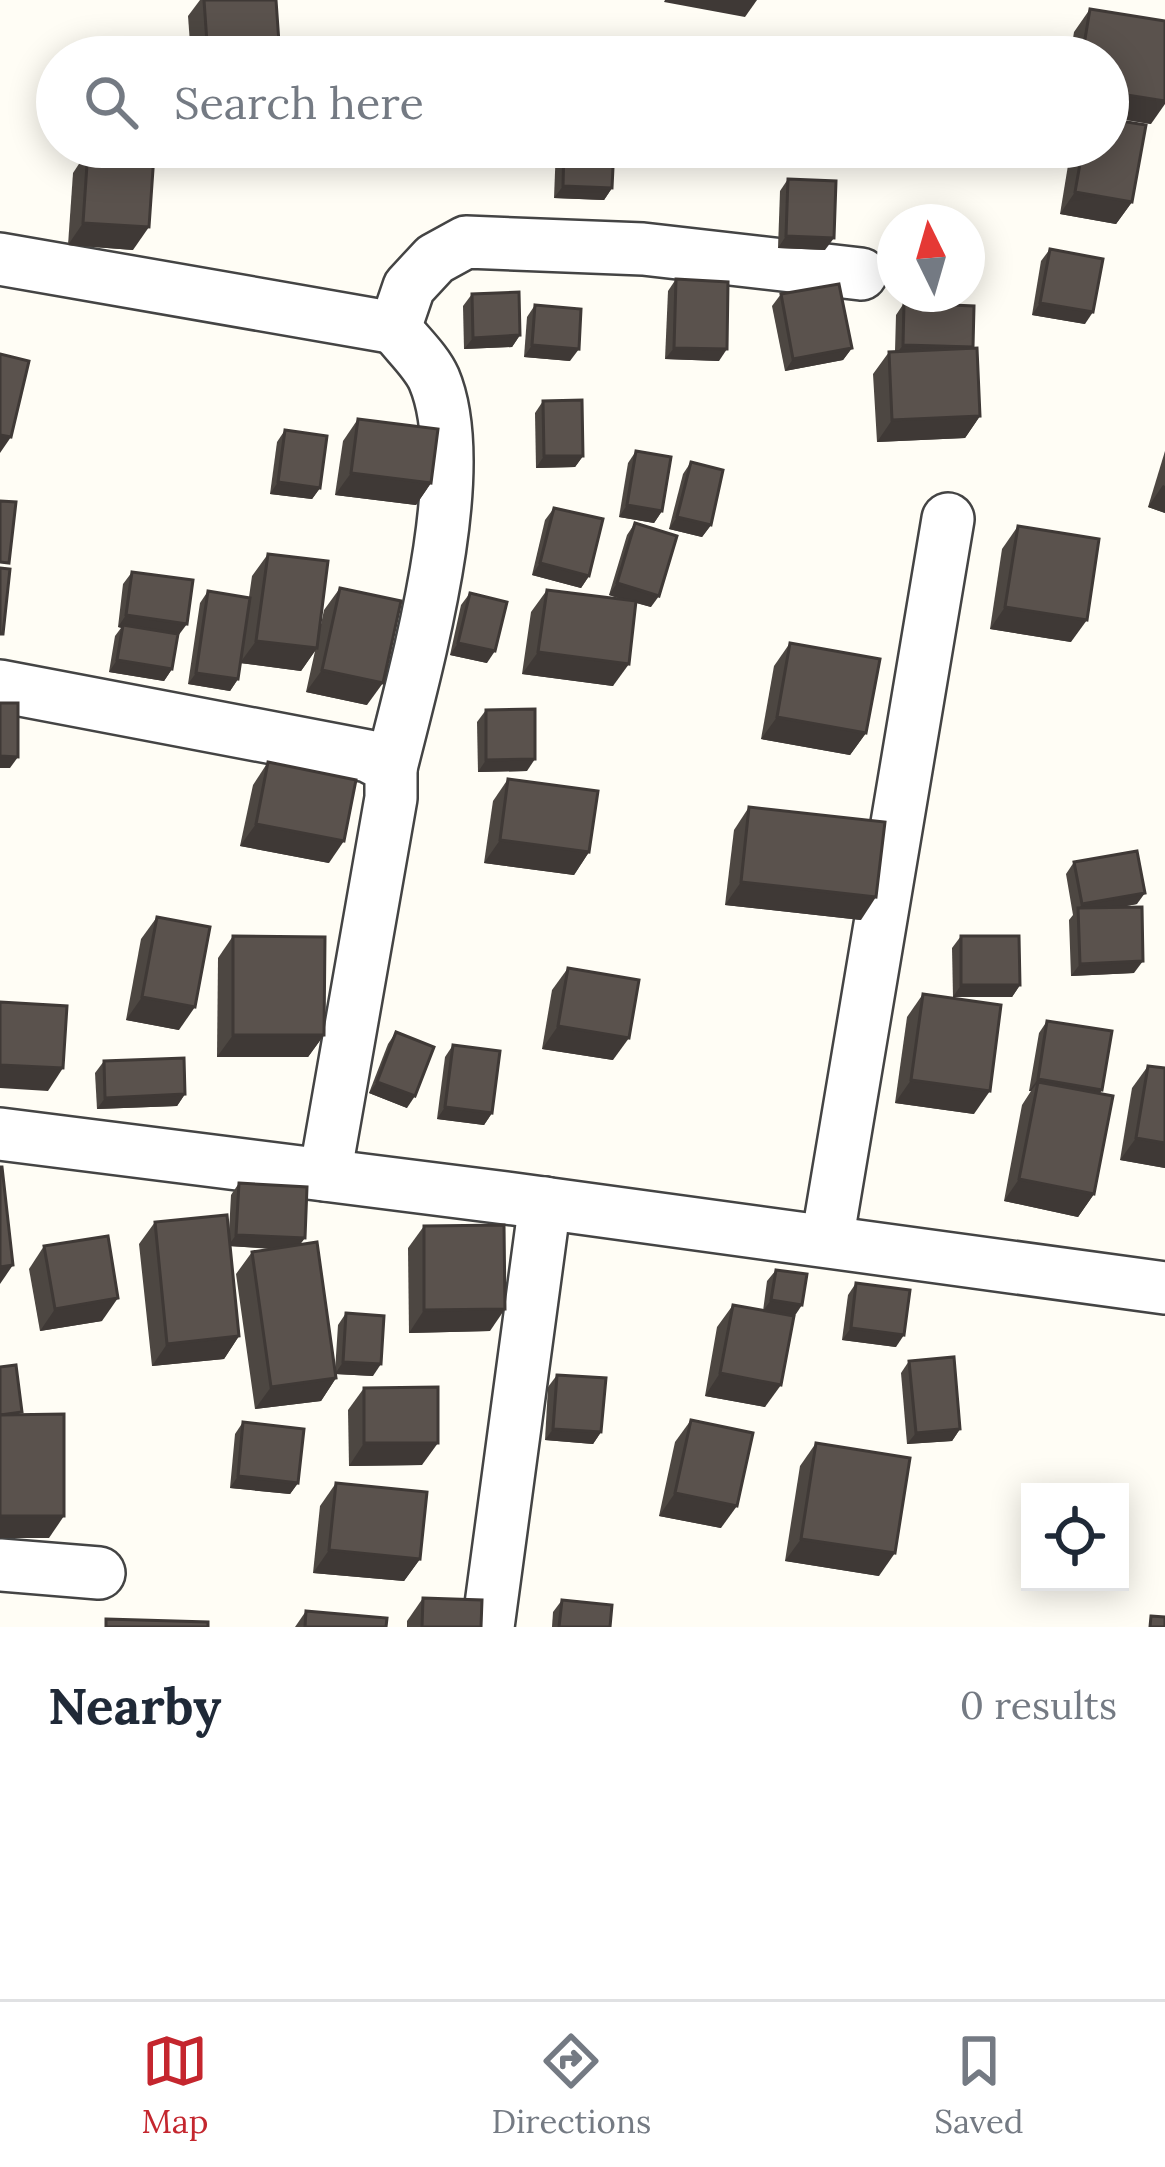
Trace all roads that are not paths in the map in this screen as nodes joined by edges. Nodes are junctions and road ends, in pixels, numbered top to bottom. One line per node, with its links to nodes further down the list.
1 (0, 259): 3 (street)
2 (861, 274): 3 (street)
3 (395, 328): 6 (street)
4 (947, 519): 10 (street)
5 (0, 686): 6 (street)
6 (391, 768): 8 (street)
7 (0, 1134): 8 (street)
8 (325, 1174): 9 (street)
9 (545, 1203): 10 (street); 14 (street)
10 (827, 1241): 11 (street)
11 (1165, 1288)
12 (0, 1565): 13 (street)
13 (99, 1573)
14 (488, 1627)

